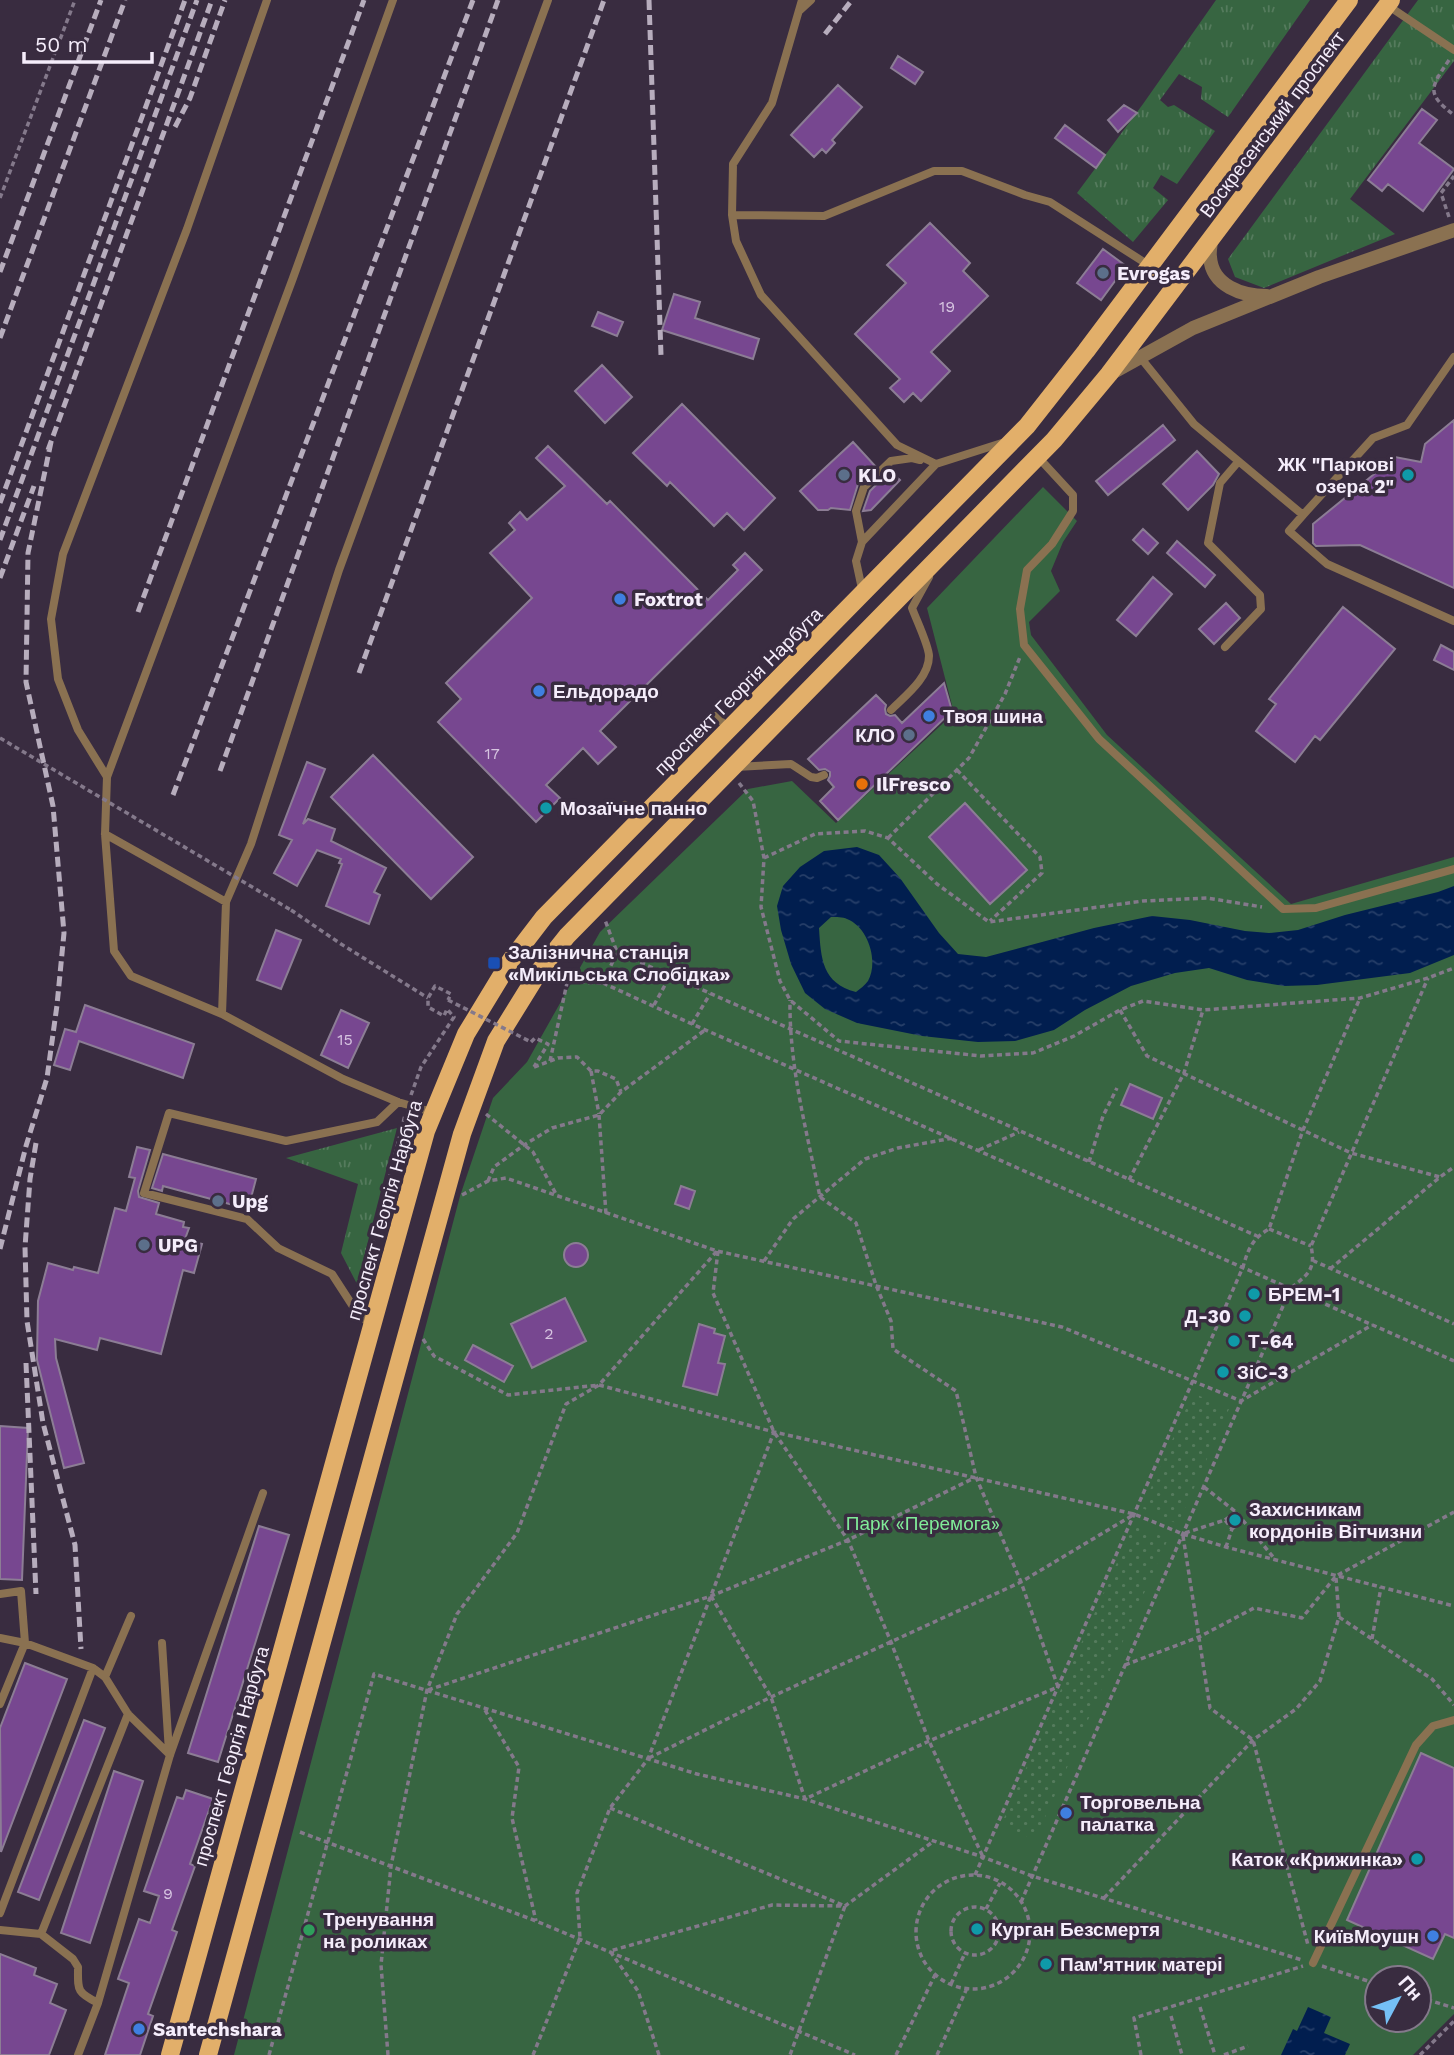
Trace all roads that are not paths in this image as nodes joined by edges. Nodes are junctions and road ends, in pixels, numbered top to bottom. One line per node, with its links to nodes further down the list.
1 (267, 0): 34 (lane)
2 (393, 0): 34 (lane)
3 (548, 0): 39 (lane)
4 (802, 0): 8 (lane)
5 (811, 0): 8 (lane)
6 (1349, 0): 10 (main road, Воскресенський проспект)
7 (1393, 7): 9 (lane); 13 (main road, Воскресенський проспект)
8 (799, 11): 11 (lane)
9 (1454, 51)
10 (1190, 212): 14 (main road, проспект Георгія Нарбута)
11 (732, 215): 14 (lane); 22 (lane)
12 (1450, 231): 15 (street)
13 (1211, 239): 15 (street); 18 (main road)
14 (1150, 266): 19 (main road, проспект Георгія Нарбута)
15 (1272, 296): 16 (street)
16 (1140, 357): 18 (street); 21 (lane)
17 (1454, 357): 23 (lane)
18 (1109, 374): 20 (main road)
19 (1015, 438): 22 (lane); 26 (main road, проспект Георгія Нарбута)
20 (1038, 457): 25 (main road); 38 (lane)
21 (1238, 462): 23 (lane); 28 (lane)
22 (936, 464): 24 (lane); 24 (lane)
23 (1303, 515): 27 (lane)
24 (862, 542): 26 (lane)
25 (933, 563): 29 (lane); 32 (main road)
26 (860, 597): 31 (main road, проспект Георгія Нарбута)
27 (1454, 621)
28 (1225, 647)
29 (891, 710)
30 (716, 716): 31 (lane)
31 (729, 729): 36 (main road, проспект Георгія Нарбута)
32 (733, 767): 33 (lane); 63 (main road)
33 (824, 775)
34 (107, 777): 37 (lane)
35 (625, 806): 36 (lane)
36 (639, 820): 42 (main road, проспект Георгія Нарбута)
37 (105, 834): 39 (lane); 40 (lane)
38 (1454, 869)
39 (226, 902): 40 (lane)
40 (222, 1014): 41 (lane)
41 (398, 1102): 42 (lane); 43 (lane)
42 (432, 1112): 43 (main road, проспект Георгія Нарбута)
43 (372, 1326): 62 (main road, проспект Георгія Нарбута)
44 (263, 1493): 55 (lane)
45 (0, 1594): 48 (lane)
46 (131, 1616): 51 (lane)
47 (0, 1638): 48 (lane)
48 (24, 1643): 50 (lane); 52 (lane)
49 (162, 1643): 55 (lane)
50 (93, 1668): 51 (lane); 56 (lane)
51 (105, 1677): 53 (lane)
52 (0, 1704)
53 (128, 1714): 55 (lane); 58 (lane)
54 (1454, 1720): 59 (lane)
55 (170, 1755): 60 (lane)
56 (0, 1913)
57 (0, 1930): 58 (lane)
58 (41, 1934): 60 (lane)
59 (1313, 1963)
60 (97, 2003): 61 (lane)
61 (78, 2055)
62 (170, 2055)
63 (208, 2055)

